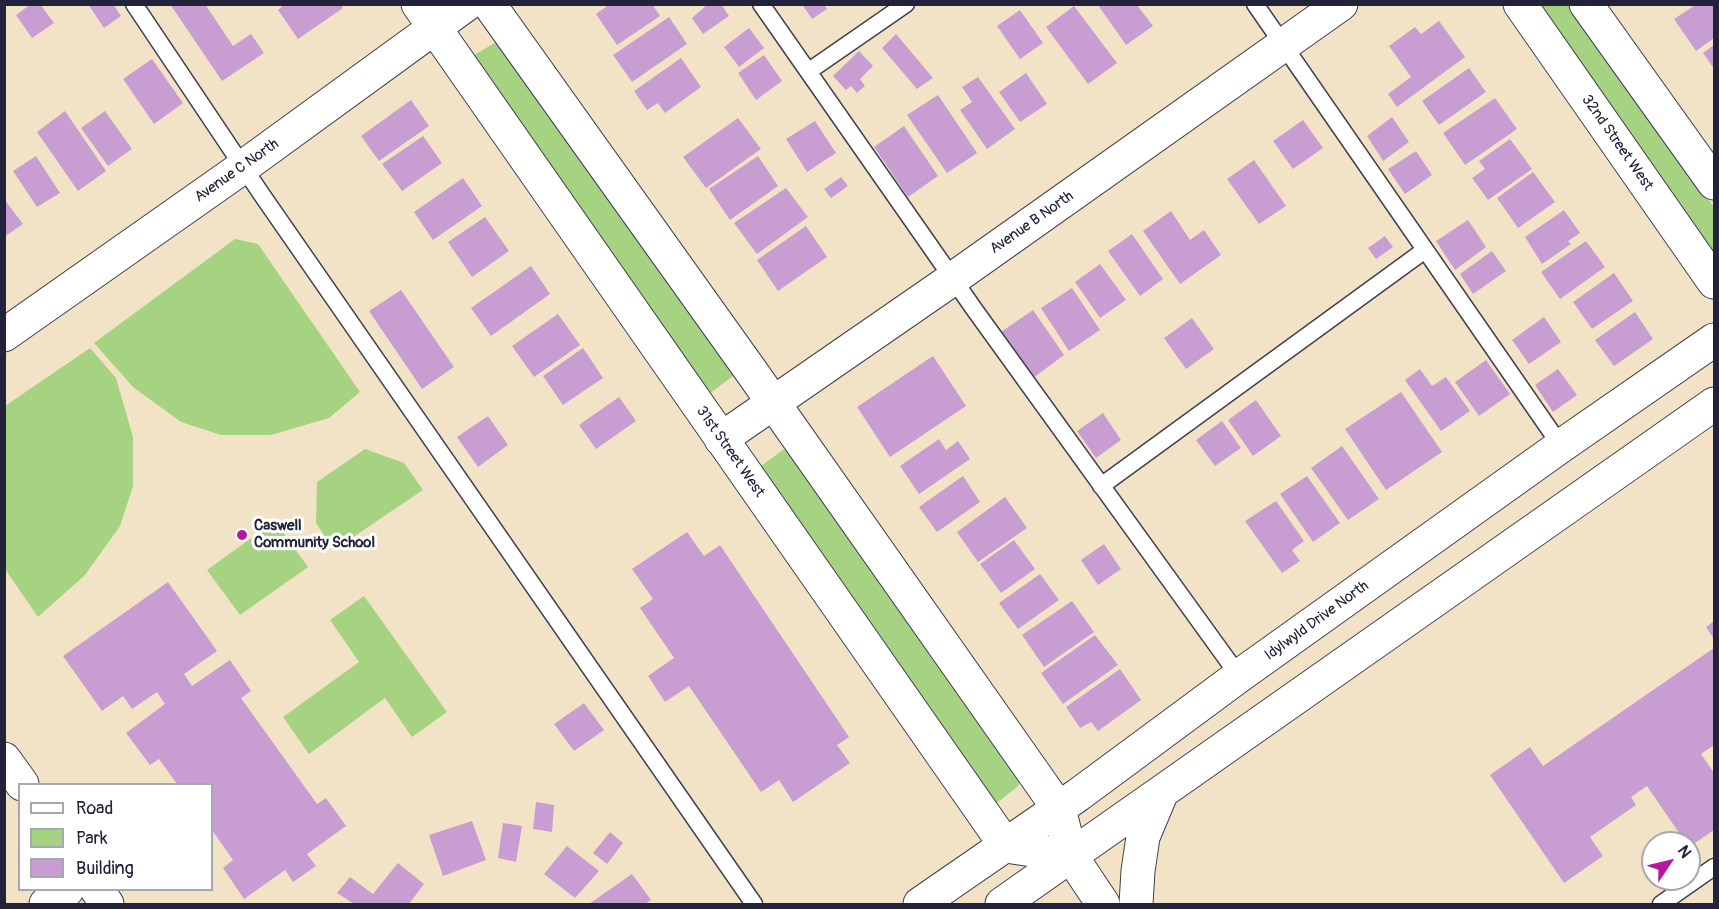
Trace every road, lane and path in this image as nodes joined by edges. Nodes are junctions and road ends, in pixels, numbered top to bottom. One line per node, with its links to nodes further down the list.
1 (134, 4): 13 (lane)
2 (467, 4): 10 (street, Avenue C North)
3 (489, 4): 20 (street)
4 (761, 4): 12 (lane)
5 (906, 4): 12 (lane)
6 (1255, 4): 11 (lane)
7 (1341, 4): 11 (street, Avenue B North)
8 (1520, 4): 17 (street, 32nd Street West)
9 (1586, 4): 14 (street)
10 (426, 16): 13 (street, Avenue C North); 22 (street, 31st Street West)
11 (1284, 45): 15 (lane); 16 (street, Avenue B North)
12 (809, 71): 16 (lane)
13 (243, 167): 18 (street, Avenue C North); 37 (lane)
14 (1714, 183)
15 (1425, 250): 23 (lane); 24 (lane)
16 (954, 278): 20 (street, Avenue B North); 24 (lane)
17 (1714, 282)
18 (4, 335)
19 (1714, 340): 23 (street, Idylwyld Drive North)
20 (772, 402): 22 (street, Avenue B North); 29 (street)
21 (1714, 404): 28 (street)
22 (721, 439): 30 (street, 31st Street West)
23 (1562, 446): 25 (street, Idylwyld Drive North)
24 (1101, 486): 25 (lane)
25 (1239, 676): 29 (street, Idylwyld Drive North)
26 (4, 759): 27 (street)
27 (21, 783)
28 (1161, 794): 31 (street); 41 (street)
29 (1059, 809): 30 (street, Idylwyld Drive North); 31 (street)
30 (1006, 846): 31 (street); 38 (street, Idylwyld Drive North)
31 (1071, 856): 39 (street); 40 (street)
32 (1714, 867): 42 (lane)
33 (66, 891): 35 (street)
34 (98, 891): 36 (street)
35 (46, 904)
36 (107, 904)
37 (754, 904)
38 (920, 904)
39 (1002, 904)
40 (1103, 904)
41 (1136, 904)
42 (1661, 904)

